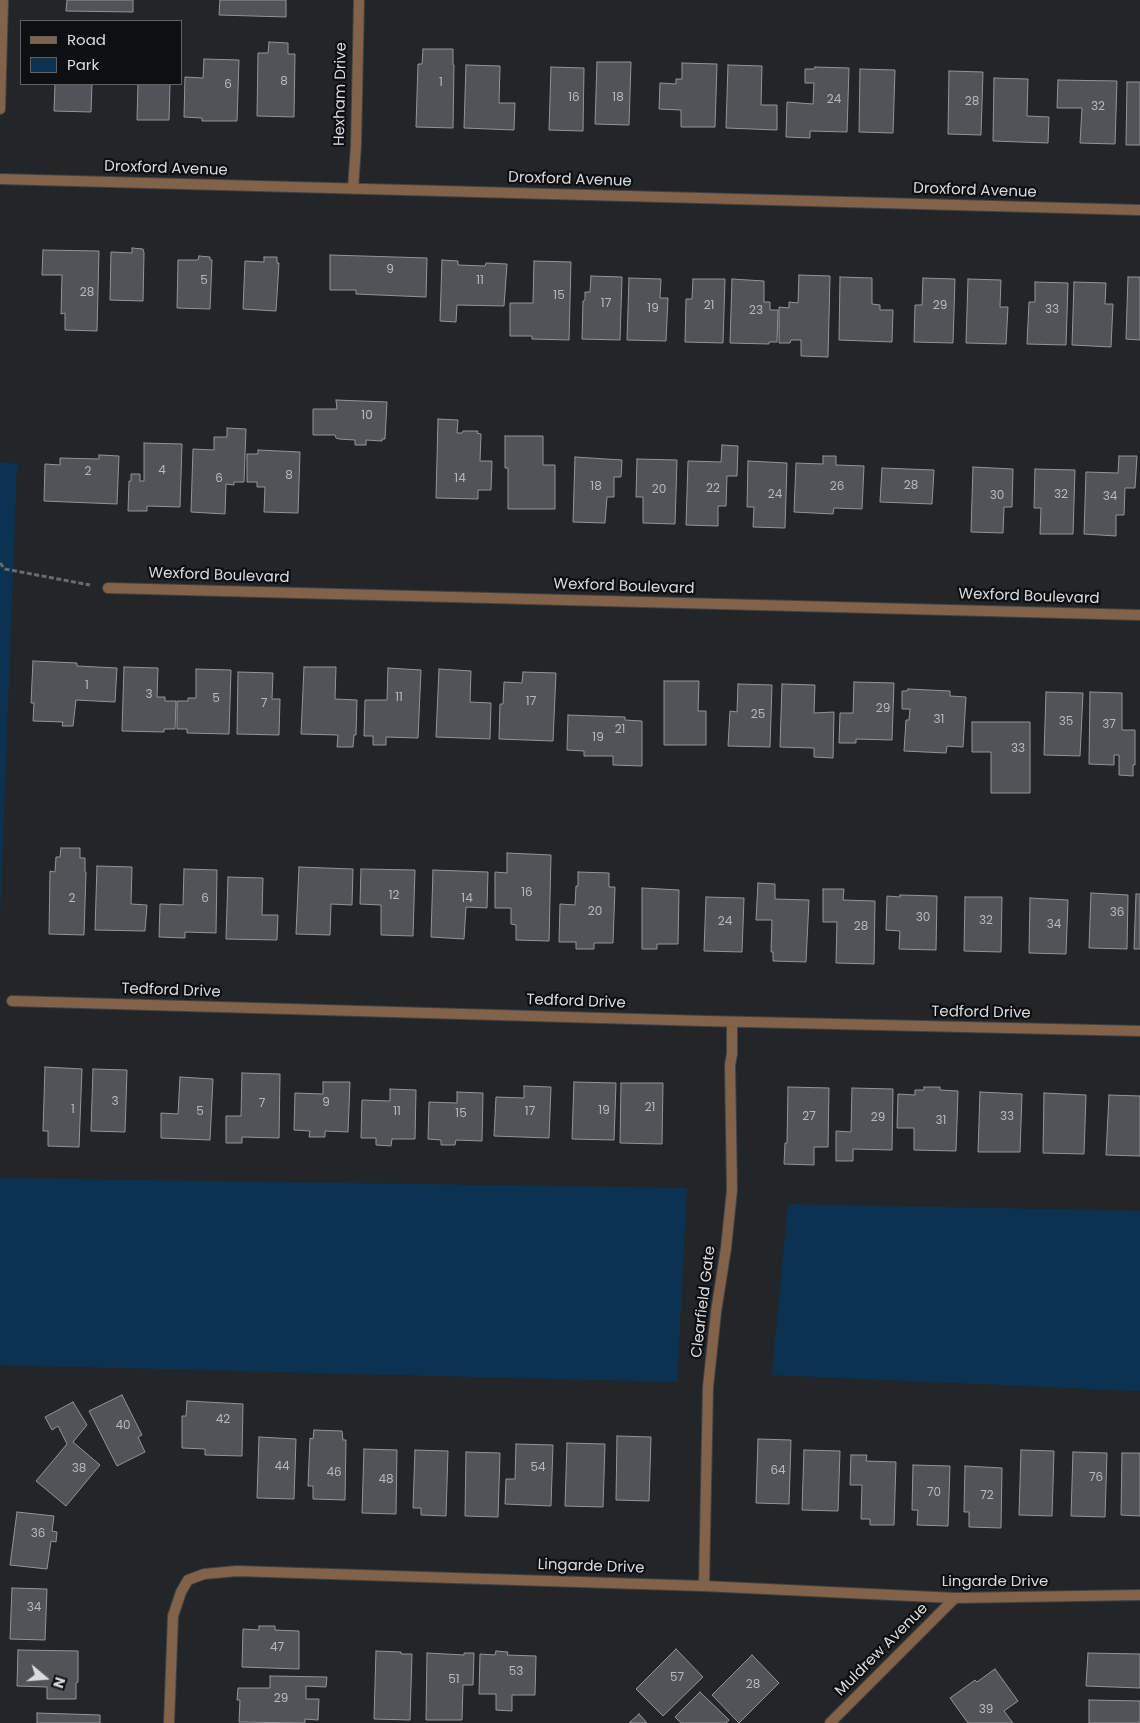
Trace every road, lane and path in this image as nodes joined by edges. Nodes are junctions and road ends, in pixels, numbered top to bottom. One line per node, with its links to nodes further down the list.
1 (3, 0): 3 (street)
2 (359, 0): 5 (street, Hexham Drive)
3 (0, 108)
4 (0, 179): 5 (street, Droxford Avenue)
5 (353, 189): 6 (street, Droxford Avenue)
6 (1140, 210)
7 (0, 563): 8 (path)
8 (108, 588): 9 (street, Wexford Boulevard)
9 (1140, 615)
10 (12, 1001): 11 (street, Tedford Drive)
11 (732, 1022): 12 (street, Tedford Drive); 13 (street, Clearfield Gate)
12 (1140, 1031)
13 (704, 1586): 15 (street, Lingarde Drive); 16 (street, Lingarde Drive)
14 (1140, 1595): 15 (street, Lingarde Drive)
15 (956, 1598): 17 (street, Muldrew Avenue)
16 (170, 1723)
17 (830, 1723)

